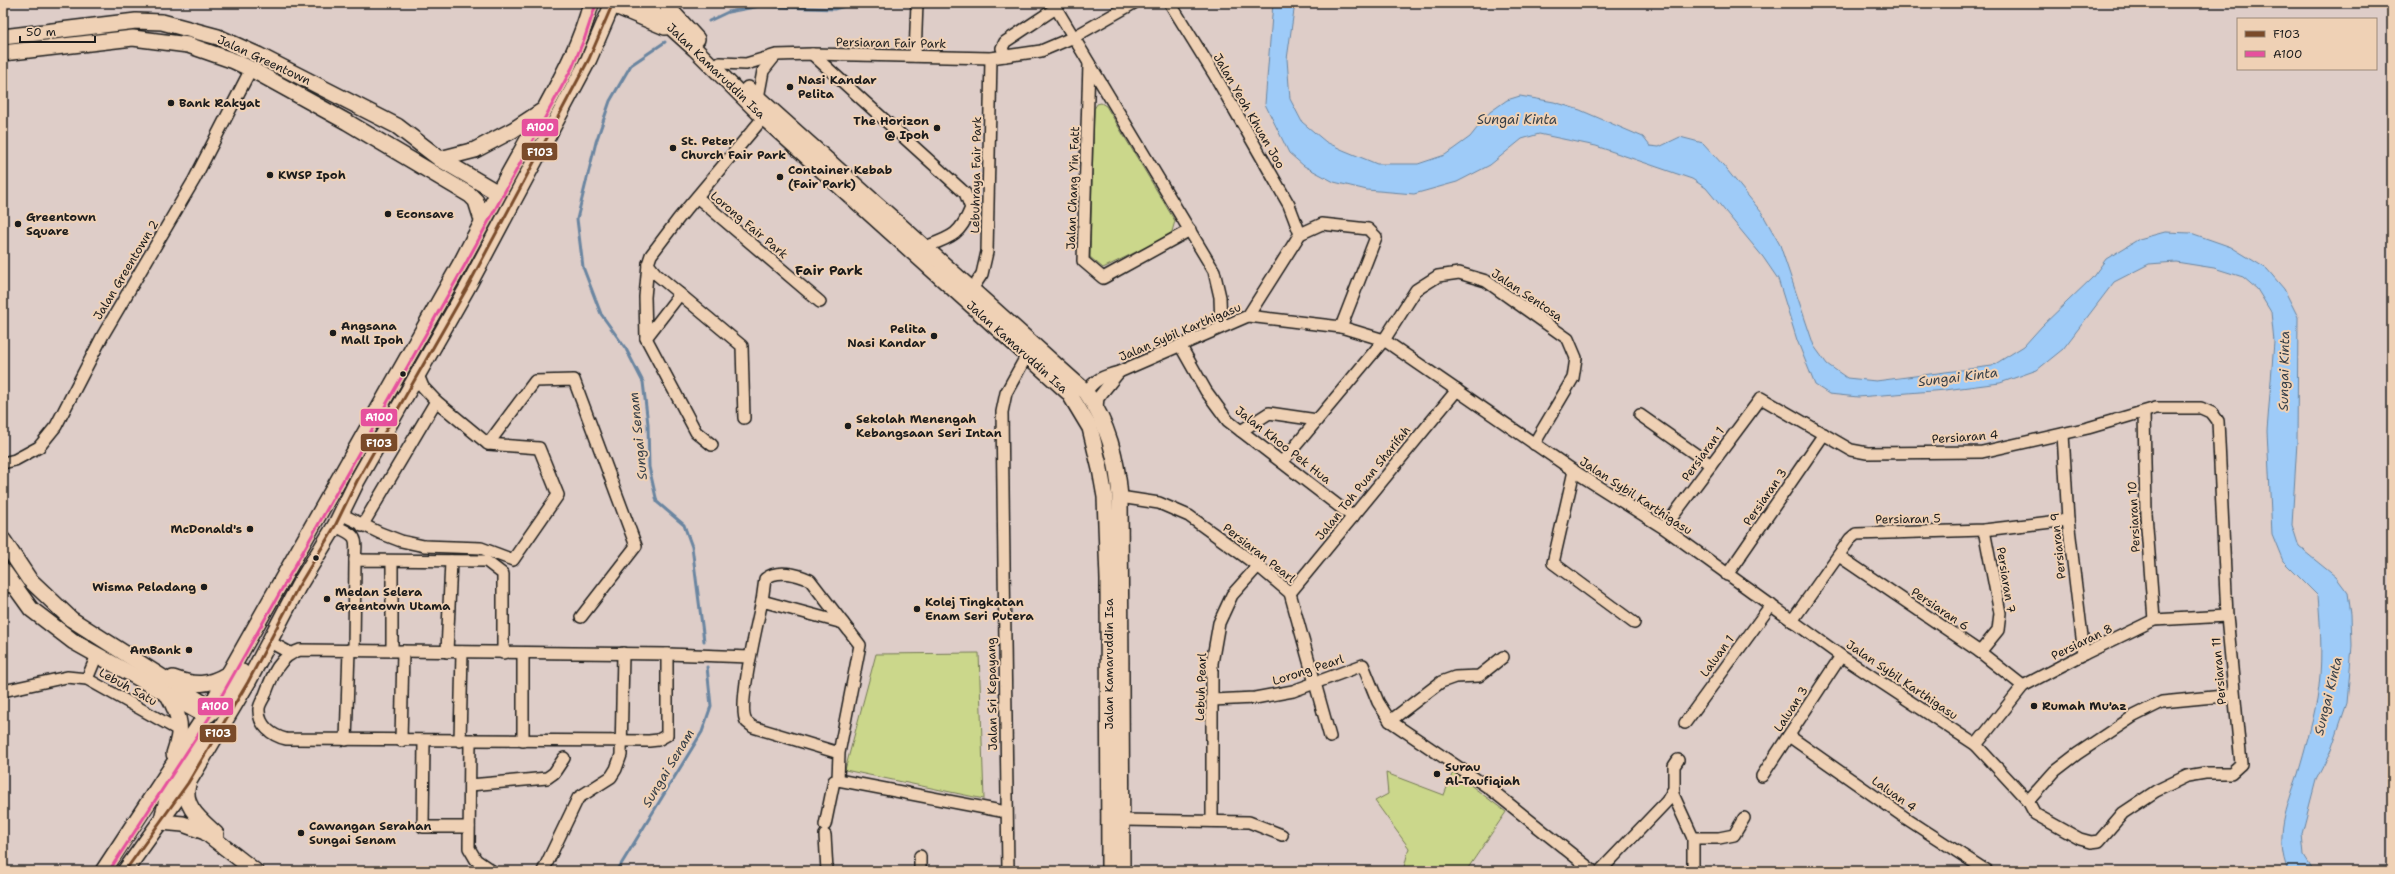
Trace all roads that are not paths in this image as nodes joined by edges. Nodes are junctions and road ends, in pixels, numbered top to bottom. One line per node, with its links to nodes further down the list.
1 (590, 3): 24 (main road)
2 (644, 3): 10 (main road, Jalan Kamaruddin Isa)
3 (664, 3): 10 (main road, Jalan Kamaruddin Isa)
4 (673, 3): 10 (main road)
5 (918, 3): 17 (street)
6 (1134, 3): 12 (street, Persiaran Fair Park)
7 (1170, 3): 33 (street, Jalan Yeoh Khuan Joo)
8 (608, 4): 10 (main road); 24 (main road); 36 (main road)
9 (1055, 5): 12 (street); 18 (street)
10 (681, 29): 21 (main road, Jalan Kamaruddin Isa); 27 (main road, Jalan Kamaruddin Isa)
11 (3, 37): 13 (main road, Jalan Greentown)
12 (1074, 37): 18 (street, Persiaran Fair Park); 22 (street)
13 (246, 50): 20 (main road, Jalan Greentown); 23 (street)
14 (3, 53): 23 (main road, Jalan Greentown)
15 (812, 54): 16 (street, Persiaran Fair Park); 17 (street, Persiaran Fair Park); 34 (street)
16 (776, 55): 21 (street, Persiaran Fair Park); 25 (street)
17 (915, 56): 19 (street, Persiaran Fair Park)
18 (1006, 56): 19 (street, Persiaran Fair Park)
19 (991, 58): 37 (street, Lebuhraya Fair Park)
20 (268, 60): 23 (street); 28 (main road, Jalan Greentown)
21 (720, 63): 25 (main road, Jalan Kamaruddin Isa)
22 (1090, 63): 32 (street); 32 (street, Jalan Chang Yin Fatt)
23 (250, 69): 31 (main road, Jalan Greentown); 66 (street, Jalan Greentown 2)
24 (556, 90): 26 (main road)
25 (758, 98): 27 (main road, Jalan Kamaruddin Isa)
26 (544, 110): 28 (main road); 29 (main road)
27 (767, 113): 30 (street); 34 (main road, Jalan Kamaruddin Isa); 46 (main road, Jalan Kamaruddin Isa)
28 (440, 159): 29 (main road, Jalan Greentown)
29 (498, 193): 31 (main road); 36 (main road)
30 (698, 198): 35 (street); 39 (street, Lorong Fair Park)
31 (482, 220): 72 (main road)
32 (1190, 230): 41 (street)
33 (1300, 234): 40 (street); 42 (street)
34 (925, 247): 37 (main road, Jalan Kamaruddin Isa)
35 (648, 264): 38 (street); 43 (street)
36 (467, 288): 48 (main road)
37 (972, 289): 46 (main road, Jalan Kamaruddin Isa)
38 (680, 294): 43 (street); 57 (street)
39 (820, 302)
40 (1248, 316): 41 (street, Jalan Sybil Karthigasu); 42 (street, Jalan Sybil Karthigasu)
41 (1221, 327): 45 (street, Jalan Sybil Karthigasu)
42 (1341, 327): 44 (street, Jalan Sybil Karthigasu)
43 (646, 338): 65 (street)
44 (1384, 340): 49 (street, Jalan Sybil Karthigasu); 58 (street, Jalan Sentosa); 64 (street, Jalan Sentosa)
45 (1180, 345): 47 (street, Jalan Sybil Karthigasu); 60 (street, Jalan Khoo Pek Hua)
46 (1031, 350): 50 (main road, Jalan Kamaruddin Isa); 59 (main road, Jalan Kamaruddin Isa); 147 (street, Jalan Sri Kepayang)
47 (1119, 372): 50 (street, Jalan Sybil Karthigasu); 53 (street, Jalan Sybil Karthigasu)
48 (418, 375): 52 (street); 71 (main road)
49 (1457, 390): 64 (street, Jalan Sybil Karthigasu); 74 (street, Jalan Toh Puan Sharifah)
50 (1086, 392): 53 (main road, Jalan Kamaruddin Isa); 59 (main road)
51 (1764, 399): 61 (street, Persiaran 4); 68 (street, Persiaran 1)
52 (436, 401): 63 (street); 77 (street)
53 (1097, 407): 73 (main road, Jalan Kamaruddin Isa)
54 (2201, 408): 55 (street, Persiaran 4); 93 (street, Persiaran 11)
55 (2144, 412): 62 (street, Persiaran 4); 95 (street, Persiaran 10)
56 (1640, 415): 68 (street)
57 (744, 418)
58 (1317, 420): 60 (street); 67 (street, Jalan Sentosa)
59 (1090, 428): 69 (main road, Jalan Kamaruddin Isa)
60 (1241, 431): 67 (street, Jalan Khoo Pek Hua)
61 (1824, 434): 62 (street, Persiaran 4); 87 (street, Persiaran 3)
62 (2063, 434): 76 (street, Persiaran 9)
63 (488, 444): 77 (street); 94 (street)
64 (1534, 444): 70 (street, Jalan Sybil Karthigasu)
65 (712, 445)
66 (3, 462)
67 (1282, 462): 74 (street, Jalan Khoo Pek Hua)
68 (1711, 465): 78 (street, Persiaran 1)
69 (1100, 469): 73 (main road); 166 (main road, Jalan Kamaruddin Isa)
70 (1574, 471): 78 (street, Jalan Sybil Karthigasu); 98 (street)
71 (357, 481): 72 (main road); 75 (main road)
72 (337, 483): 116 (main road)
73 (1120, 497): 85 (street, Persiaran Pearl); 149 (main road, Jalan Kamaruddin Isa)
74 (1353, 518): 90 (street, Jalan Toh Puan Sharifah)
75 (338, 520): 77 (street); 82 (street); 89 (main road)
76 (2068, 520): 79 (street, Persiaran 5); 110 (street, Persiaran 9)
77 (362, 526)
78 (1664, 528): 87 (street, Jalan Sybil Karthigasu)
79 (1984, 530): 81 (street, Persiaran 5); 104 (street, Persiaran 7)
80 (3, 540): 115 (main road)
81 (1840, 556): 96 (street, Persiaran 5); 104 (street, Persiaran 6)
82 (355, 560): 83 (street); 100 (street)
83 (392, 561): 84 (street); 101 (street)
84 (451, 561): 102 (street); 106 (street)
85 (1258, 566): 90 (street, Persiaran Pearl); 123 (street, Lebuh Pearl)
86 (3, 570): 88 (main road)
87 (1726, 575): 92 (street, Jalan Sybil Karthigasu)
88 (8, 586): 111 (main road)
89 (298, 587): 99 (main road); 124 (main road)
90 (1290, 593): 118 (street, Persiaran Pearl)
91 (762, 601): 97 (street); 97 (street); 113 (street)
92 (1771, 605): 96 (street, Jalan Sybil Karthigasu); 126 (street, Laluan 1)
93 (2227, 616): 95 (street, Persiaran 8); 121 (street, Persiaran 11)
94 (581, 617)
95 (2154, 620): 110 (street, Persiaran 8)
96 (1792, 621): 112 (street, Jalan Sybil Karthigasu)
97 (843, 623): 137 (street)
98 (1634, 623)
99 (270, 642): 105 (street); 143 (main road)
100 (351, 650): 101 (street); 105 (street); 130 (street)
101 (398, 651): 102 (street); 131 (street)
102 (447, 652): 103 (street)
103 (462, 652): 106 (street); 133 (street)
104 (1980, 652): 119 (street, Persiaran 6)
105 (290, 653): 130 (street)
106 (503, 653): 107 (street)
107 (523, 653): 108 (street); 134 (street)
108 (623, 654): 109 (street); 135 (street)
109 (667, 654): 113 (street); 135 (street)
110 (2084, 654): 119 (street, Persiaran 8)
111 (97, 655): 117 (street, Lebuh Satu); 122 (main road)
112 (1841, 656): 128 (street, Laluan 3); 136 (street, Jalan Sybil Karthigasu)
113 (750, 657): 137 (street)
114 (1503, 657): 125 (street)
115 (146, 668): 116 (main road); 124 (main road)
116 (228, 674): 124 (main road)
117 (87, 679): 120 (street); 127 (street, Lebuh Satu)
118 (1315, 684): 123 (street, Lorong Pearl); 125 (street, Lorong Pearl); 129 (street, Persiaran Pearl)
119 (2023, 686): 136 (street, Persiaran 8)
120 (3, 691)
121 (2234, 694): 146 (street); 155 (street, Persiaran 11)
122 (168, 695): 124 (main road); 127 (main road)
123 (1212, 700): 150 (street, Lebuh Pearl)
124 (208, 712): 140 (main road); 151 (main road)
125 (1390, 720): 168 (street)
126 (1685, 723)
127 (180, 731): 140 (main road)
128 (1789, 736): 141 (street, Laluan 3); 171 (street, Laluan 4)
129 (1330, 737)
130 (346, 740): 131 (street)
131 (401, 741): 132 (street)
132 (424, 741): 133 (street); 152 (street)
133 (465, 741): 134 (street); 144 (street)
134 (523, 741): 135 (street)
135 (622, 741): 162 (street)
136 (1976, 745): 146 (street, Jalan Sybil Karthigasu)
137 (839, 753): 142 (street)
138 (564, 758): 144 (street)
139 (1678, 760): 145 (street)
140 (167, 772): 157 (main road)
141 (1762, 776)
142 (838, 780): 147 (street); 163 (street)
143 (188, 783): 151 (main road); 160 (main road)
144 (470, 785): 152 (street)
145 (1672, 792): 154 (street); 169 (street)
146 (2028, 801): 155 (street, Jalan Sybil Karthigasu)
147 (1006, 812): 165 (street, Jalan Sri Kepayang)
148 (1744, 818): 154 (street)
149 (1122, 820): 150 (street); 167 (main road, Jalan Kamaruddin Isa)
150 (1212, 821): 153 (street)
151 (160, 822): 158 (main road); 159 (main road)
152 (469, 827): 161 (street)
153 (1282, 835)
154 (1693, 838): 170 (street)
155 (2091, 842)
156 (920, 856): 164 (street)
157 (103, 871)
158 (125, 871)
159 (255, 871)
160 (266, 871)
161 (492, 871)
162 (543, 871)
163 (827, 871)
164 (920, 871)
165 (1008, 871)
166 (1109, 871)
167 (1122, 871)
168 (1593, 871)
169 (1600, 871)
170 (1693, 871)
171 (1987, 871)

